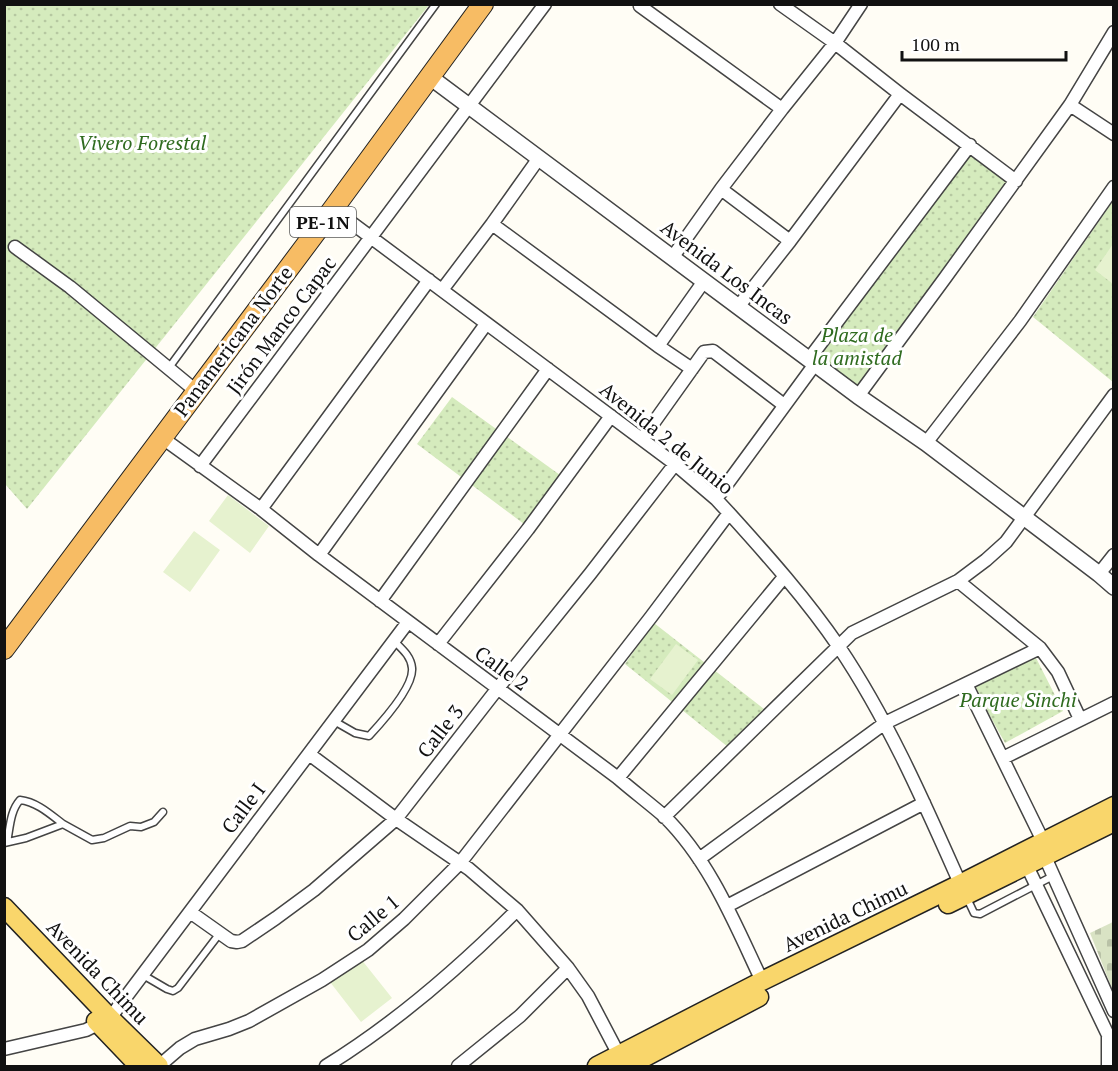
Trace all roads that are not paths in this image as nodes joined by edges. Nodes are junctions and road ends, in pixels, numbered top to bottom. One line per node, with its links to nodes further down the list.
1 (436, 4): 33 (lane)
2 (483, 4): 9 (highway, Panamericana Norte / PE-1N)
3 (545, 4): 12 (street, Jirón Manco Capac)
4 (641, 4): 13 (street)
5 (780, 4): 8 (street)
6 (861, 4): 8 (street)
7 (1113, 32): 11 (street)
8 (835, 43): 10 (street); 13 (street)
9 (430, 77): 12 (street, Avenida Los Incas); 20 (highway, Panamericana Norte / PE-1N)
10 (900, 94): 15 (street); 23 (street)
11 (1070, 105): 14 (street); 17 (street)
12 (468, 106): 16 (street, Avenida Los Incas); 22 (street, Jirón Manco Capac)
13 (782, 109): 19 (street)
14 (1113, 134)
15 (970, 145): 17 (street); 32 (street)
16 (539, 158): 21 (street); 25 (street, Avenida Los Incas)
17 (1016, 181): 38 (street)
18 (1113, 187): 43 (street)
19 (721, 189): 23 (street); 25 (street)
20 (333, 209): 22 (street, Avenida 2 de Junio); 36 (highway, Panamericana Norte / PE-1N)
21 (492, 224): 28 (street); 31 (street)
22 (371, 237): 26 (street, Avenida 2 de Junio); 45 (street, Jirón Manco Capac)
23 (790, 241): 29 (street)
24 (15, 247): 33 (street)
25 (672, 258): 27 (street, Avenida Los Incas)
26 (429, 280): 28 (street, Avenida 2 de Junio); 47 (street)
27 (704, 281): 29 (street, Avenida Los Incas); 31 (street)
28 (442, 290): 30 (street, Avenida 2 de Junio)
29 (738, 307): 32 (street, Avenida Los Incas)
30 (486, 324): 34 (street, Avenida 2 de Junio); 50 (street)
31 (658, 346): 35 (street)
32 (812, 361): 38 (street, Avenida Los Incas); 39 (street)
33 (168, 369): 36 (street)
34 (548, 369): 40 (street, Avenida 2 de Junio); 56 (street)
35 (692, 369): 39 (street); 42 (street)
36 (196, 392): 41 (highway, Panamericana Norte / PE-1N)
37 (1113, 395): 49 (street)
38 (858, 396): 43 (street, Avenida Los Incas)
39 (784, 405): 46 (street)
40 (611, 416): 42 (street, Avenida 2 de Junio); 59 (street)
41 (161, 437): 45 (street, Calle 2); 62 (highway, Panamericana Norte / PE-1N)
42 (642, 439): 44 (street, Avenida 2 de Junio)
43 (926, 443): 49 (street, Avenida Los Incas)
44 (675, 464): 46 (street, Avenida 2 de Junio); 64 (street, Calle 3)
45 (200, 466): 47 (street, Calle 2)
46 (716, 499): 48 (street, Avenida 2 de Junio)
47 (261, 509): 50 (street, Calle 2)
48 (729, 513): 53 (street, Avenida 2 de Junio); 69 (street, Calle 1)
49 (1023, 517): 52 (street, Avenida Los Incas); 54 (street)
50 (319, 555): 56 (street, Calle 2)
51 (1113, 555): 52 (street)
52 (1099, 574): 55 (street, Avenida Los Incas)
53 (784, 577): 60 (street, Avenida 2 de Junio); 72 (street)
54 (958, 581): 60 (street); 61 (street)
55 (1113, 587)
56 (380, 601): 57 (street, Calle 2)
57 (408, 622): 58 (street, Calle I); 59 (street, Calle 2)
58 (394, 641): 67 (street, Calle I); 67 (lane)
59 (438, 645): 64 (street, Calle 2)
60 (838, 646): 68 (street, Avenida 2 de Junio); 76 (street)
61 (1040, 648): 63 (street); 66 (street)
62 (4, 649)
63 (966, 684): 68 (street); 71 (street)
64 (498, 688): 69 (street, Calle 2); 77 (street, Calle 3)
65 (1113, 703): 66 (street)
66 (1080, 719): 71 (street)
67 (334, 721): 70 (street, Calle I)
68 (885, 723): 73 (street, Avenida 2 de Junio); 82 (street)
69 (560, 735): 72 (street, Calle 2); 83 (street, Calle 1)
70 (309, 754): 77 (street); 91 (street, Calle I)
71 (1003, 758): 81 (street)
72 (618, 778): 76 (street, Calle 2)
73 (924, 802): 87 (street, Avenida 2 de Junio); 88 (street)
74 (1113, 806): 81 (main road, Avenida Chimu)
75 (163, 812): 79 (lane)
76 (664, 817): 82 (street, Calle 2)
77 (396, 819): 83 (street); 93 (street, Calle 3)
78 (1113, 822): 81 (main road, Avenida Chimu)
79 (63, 824): 80 (lane); 80 (lane)
80 (6, 843)
81 (1044, 849): 84 (main road, Avenida Chimu); 85 (street); 87 (main road, Avenida Chimu)
82 (699, 859): 88 (street, Calle 2)
83 (460, 863): 90 (street); 103 (street, Calle 1)
84 (1027, 866): 86 (street); 87 (main road, Avenida Chimu)
85 (1053, 876): 86 (lane); 97 (street)
86 (1036, 885): 87 (lane); 107 (street)
87 (963, 890): 96 (main road, Avenida Chimu); 100 (main road, Avenida Chimu)
88 (727, 906): 96 (street, Calle 2)
89 (4, 907): 98 (main road, Avenida Chimu)
90 (517, 910): 94 (street); 104 (street)
91 (190, 912): 93 (street, Calle 3); 95 (street, Calle I)
92 (4, 924): 98 (main road, Avenida Chimu)
93 (220, 933): 95 (lane)
94 (568, 968): 101 (street); 105 (street)
95 (143, 974): 98 (street, Calle I)
96 (762, 981): 100 (main road, Avenida Chimu)
97 (1113, 1011)
98 (104, 1021): 99 (street); 102 (main road, Avenida Chimu); 103 (main road, Avenida Chimu)
99 (4, 1049)
100 (644, 1057): 101 (main road, Avenida Chimu)
101 (624, 1061): 106 (main road, Avenida Chimu)
102 (139, 1066)
103 (159, 1066)
104 (326, 1066)
105 (458, 1066)
106 (597, 1066)
107 (1108, 1066)

